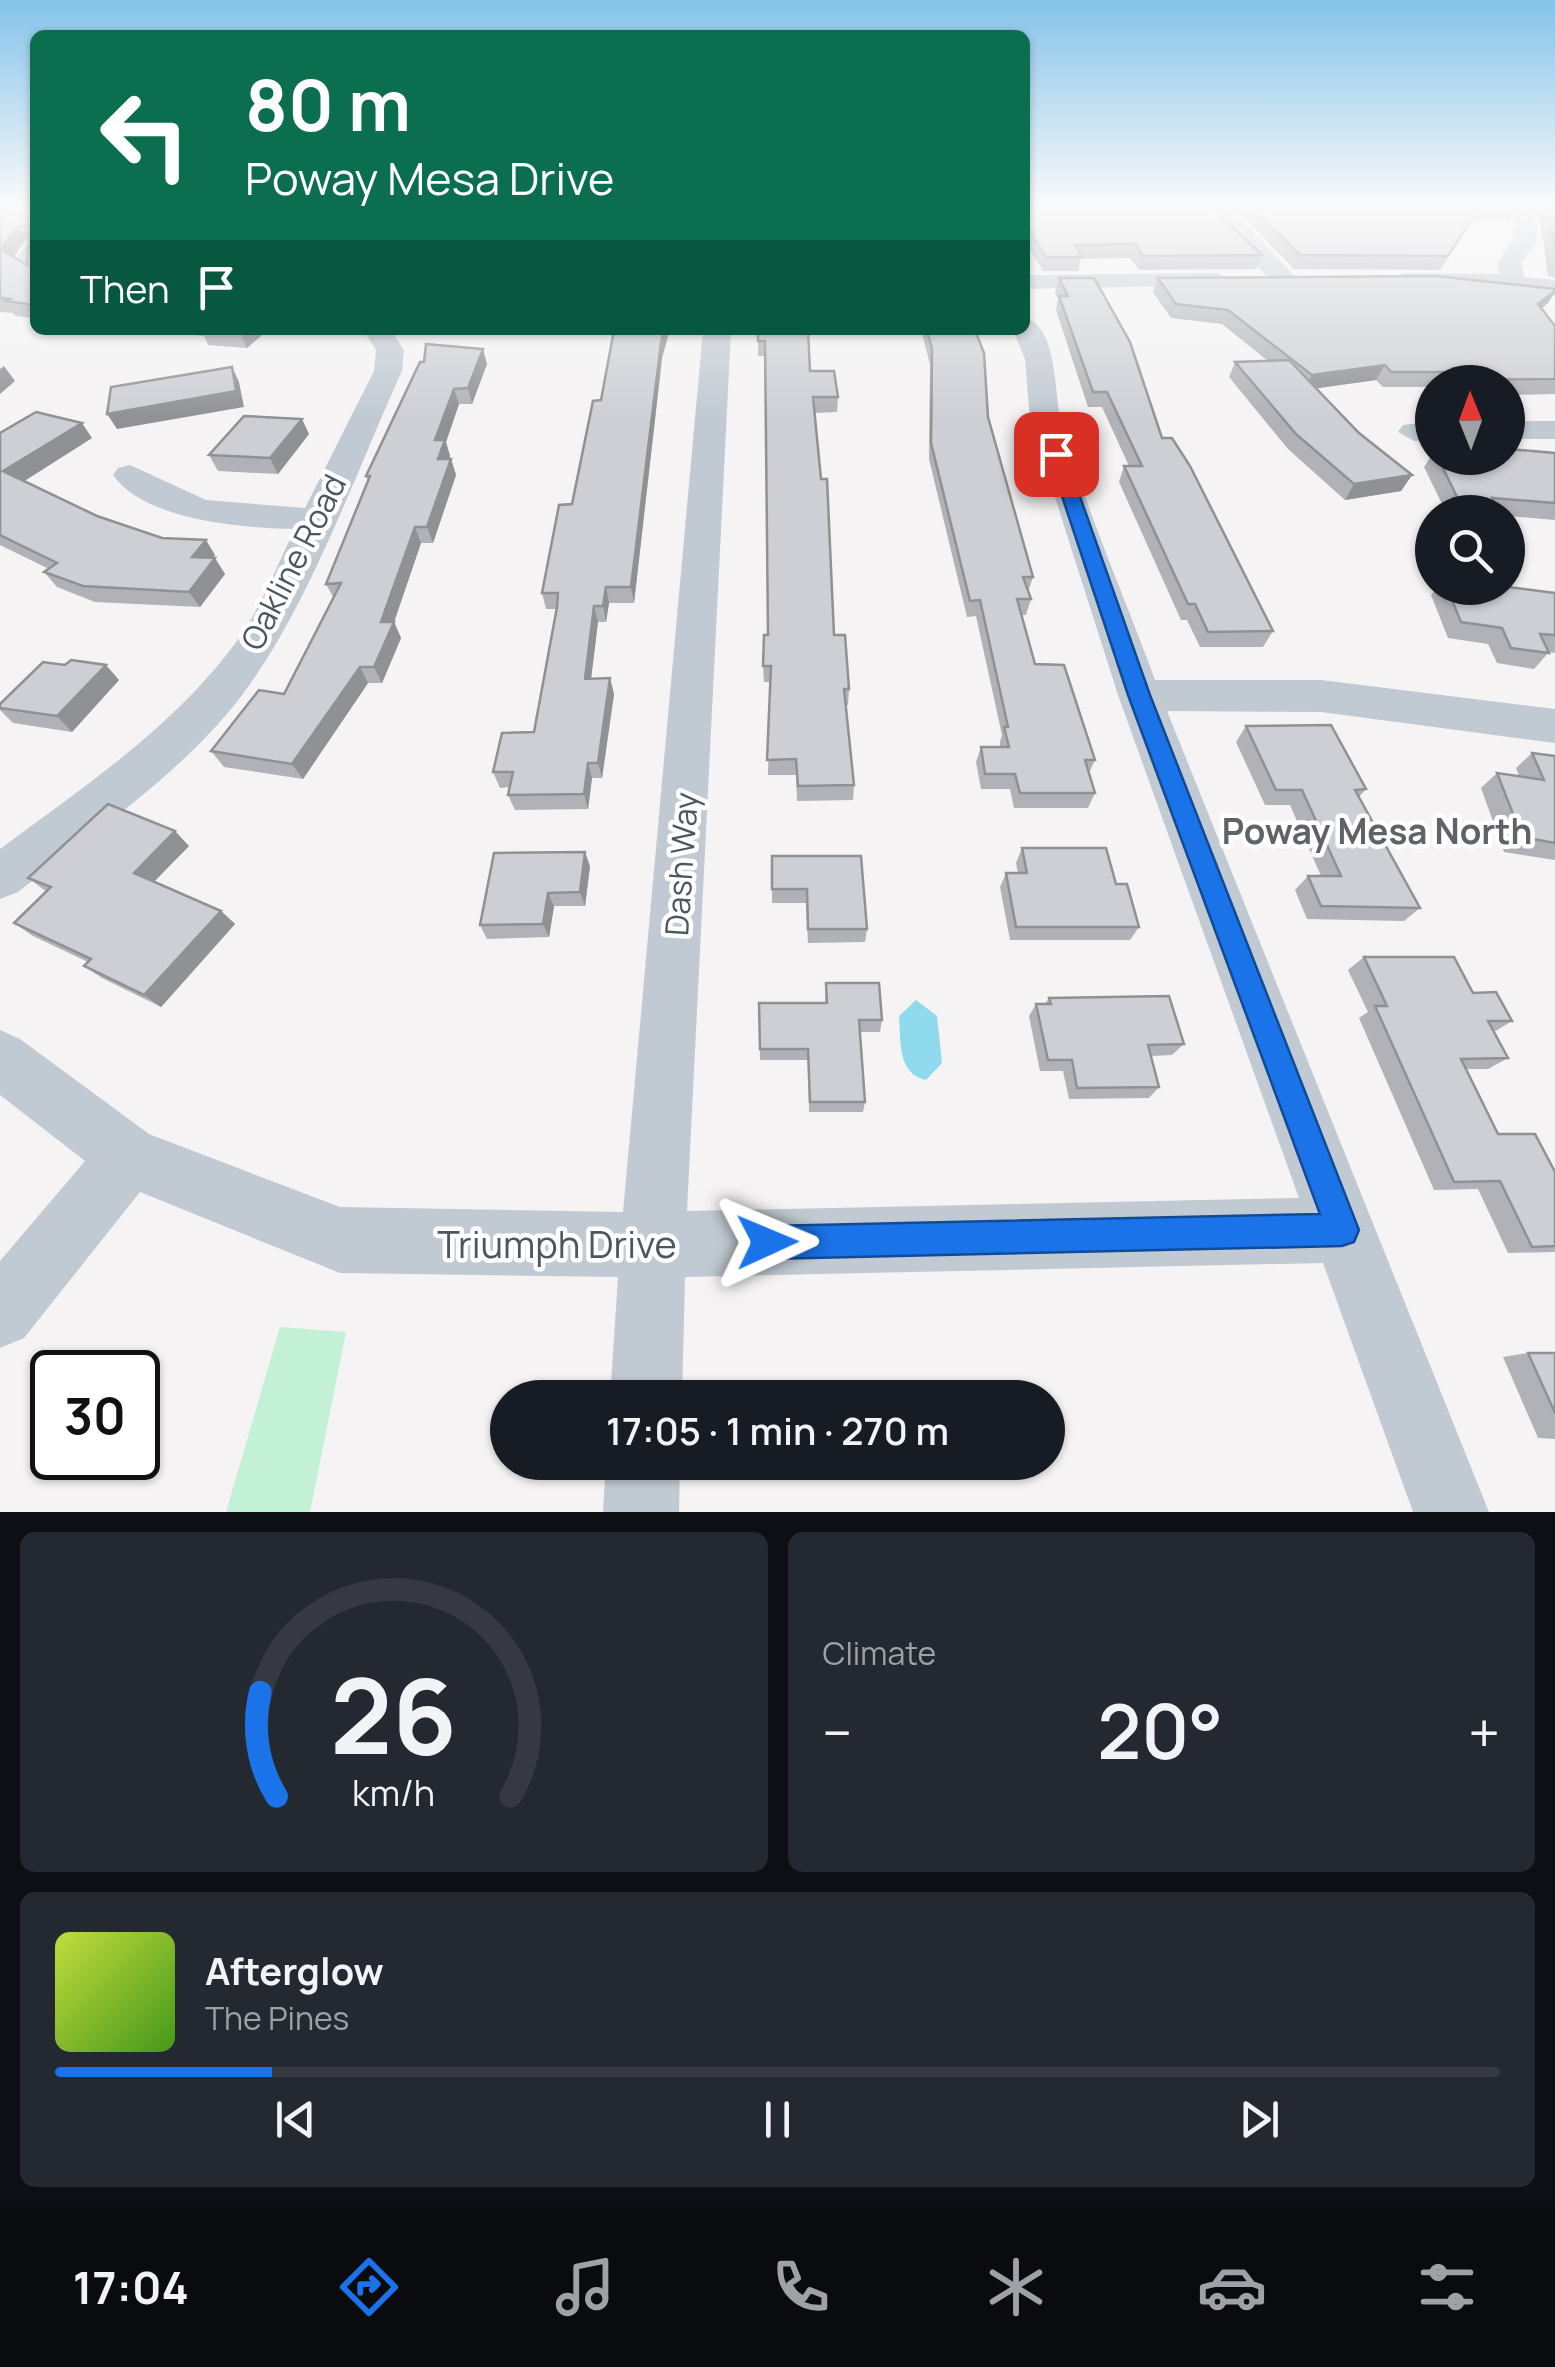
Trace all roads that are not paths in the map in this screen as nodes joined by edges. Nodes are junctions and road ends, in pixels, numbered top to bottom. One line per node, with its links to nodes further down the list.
1 (1291, 278): 4 (street)
2 (1512, 278): 5 (street)
3 (1380, 280): 5 (street)
4 (1030, 282)
5 (1513, 283): 6 (street)
6 (1555, 288)
7 (380, 335): 13 (street, Oakline Road)
8 (718, 335): 20 (street, Dash Way)
9 (1029, 335): 14 (street)
10 (1525, 430): 11 (street)
11 (1555, 430)
12 (130, 474): 13 (street)
13 (316, 518): 16 (street, Oakline Road)
14 (1139, 695): 15 (street); 19 (street)
15 (1555, 726)
16 (0, 878)
17 (0, 1059): 18 (street, Triumph Drive)
18 (129, 1158): 20 (street, Triumph Drive); 21 (street)
19 (1342, 1230): 20 (street, Triumph Drive); 25 (street)
20 (653, 1244): 22 (street, Dash Way)
21 (0, 1314)
22 (647, 1380)
23 (642, 1480): 24 (street)
24 (641, 1512)
25 (1451, 1512)

